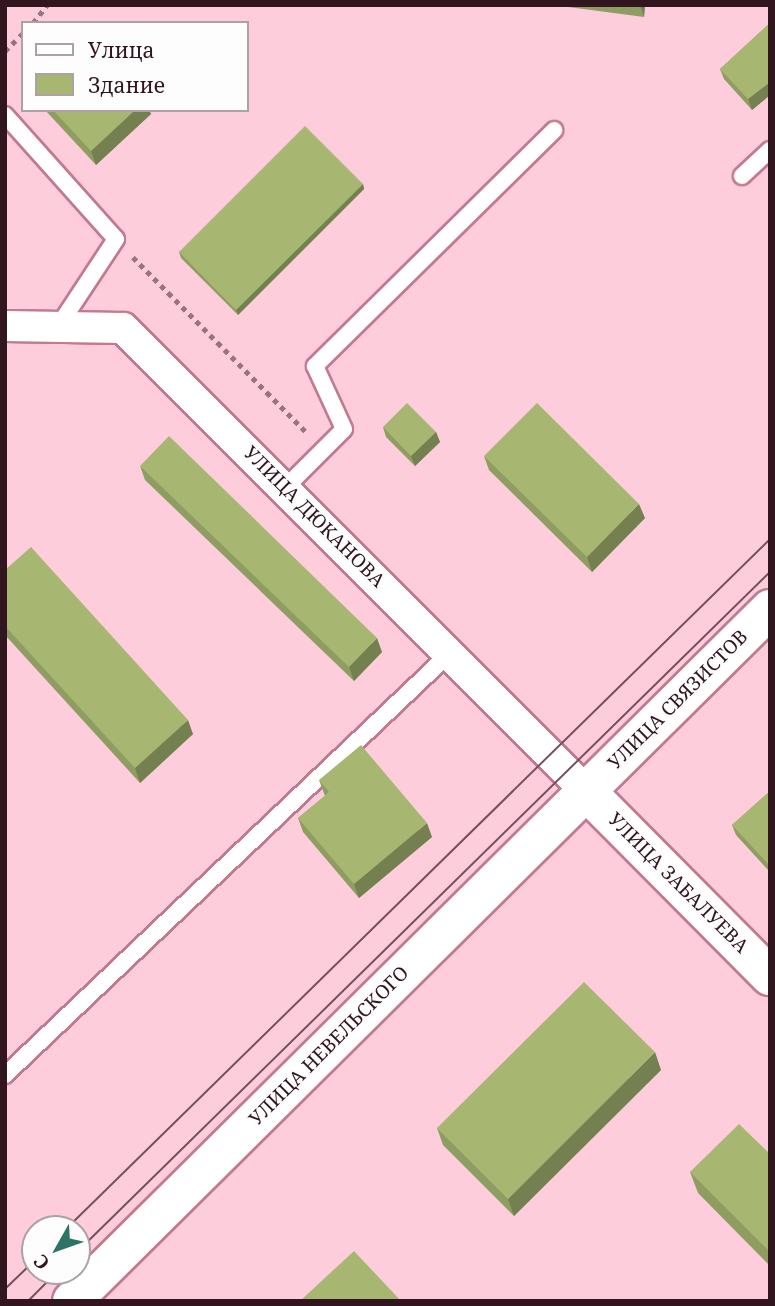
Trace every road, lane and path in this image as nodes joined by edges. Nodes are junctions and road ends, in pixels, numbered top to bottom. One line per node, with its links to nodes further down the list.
1 (47, 5): 2 (path)
2 (35, 21)
3 (21, 35): 4 (path)
4 (5, 51)
5 (5, 116): 9 (lane)
6 (554, 130): 12 (lane)
7 (770, 150): 8 (lane)
8 (742, 176)
9 (116, 239): 10 (lane); 12 (path)
10 (60, 324): 11 (street, УЛИЦА ДЮКАНОВА); 13 (street, УЛИЦА ДЮКАНОВА)
11 (5, 326)
12 (324, 449): 13 (lane)
13 (285, 488): 15 (street, УЛИЦА ДЮКАНОВА)
14 (770, 609): 16 (street, УЛИЦА СВЯЗИСТОВ)
15 (450, 653): 16 (street, УЛИЦА ДЮКАНОВА); 18 (lane)
16 (586, 791): 17 (street, УЛИЦА ЗАБАЛУЕВА); 19 (street, УЛИЦА НЕВЕЛЬСКОГО)
17 (770, 976)
18 (5, 1074)
19 (72, 1301)

